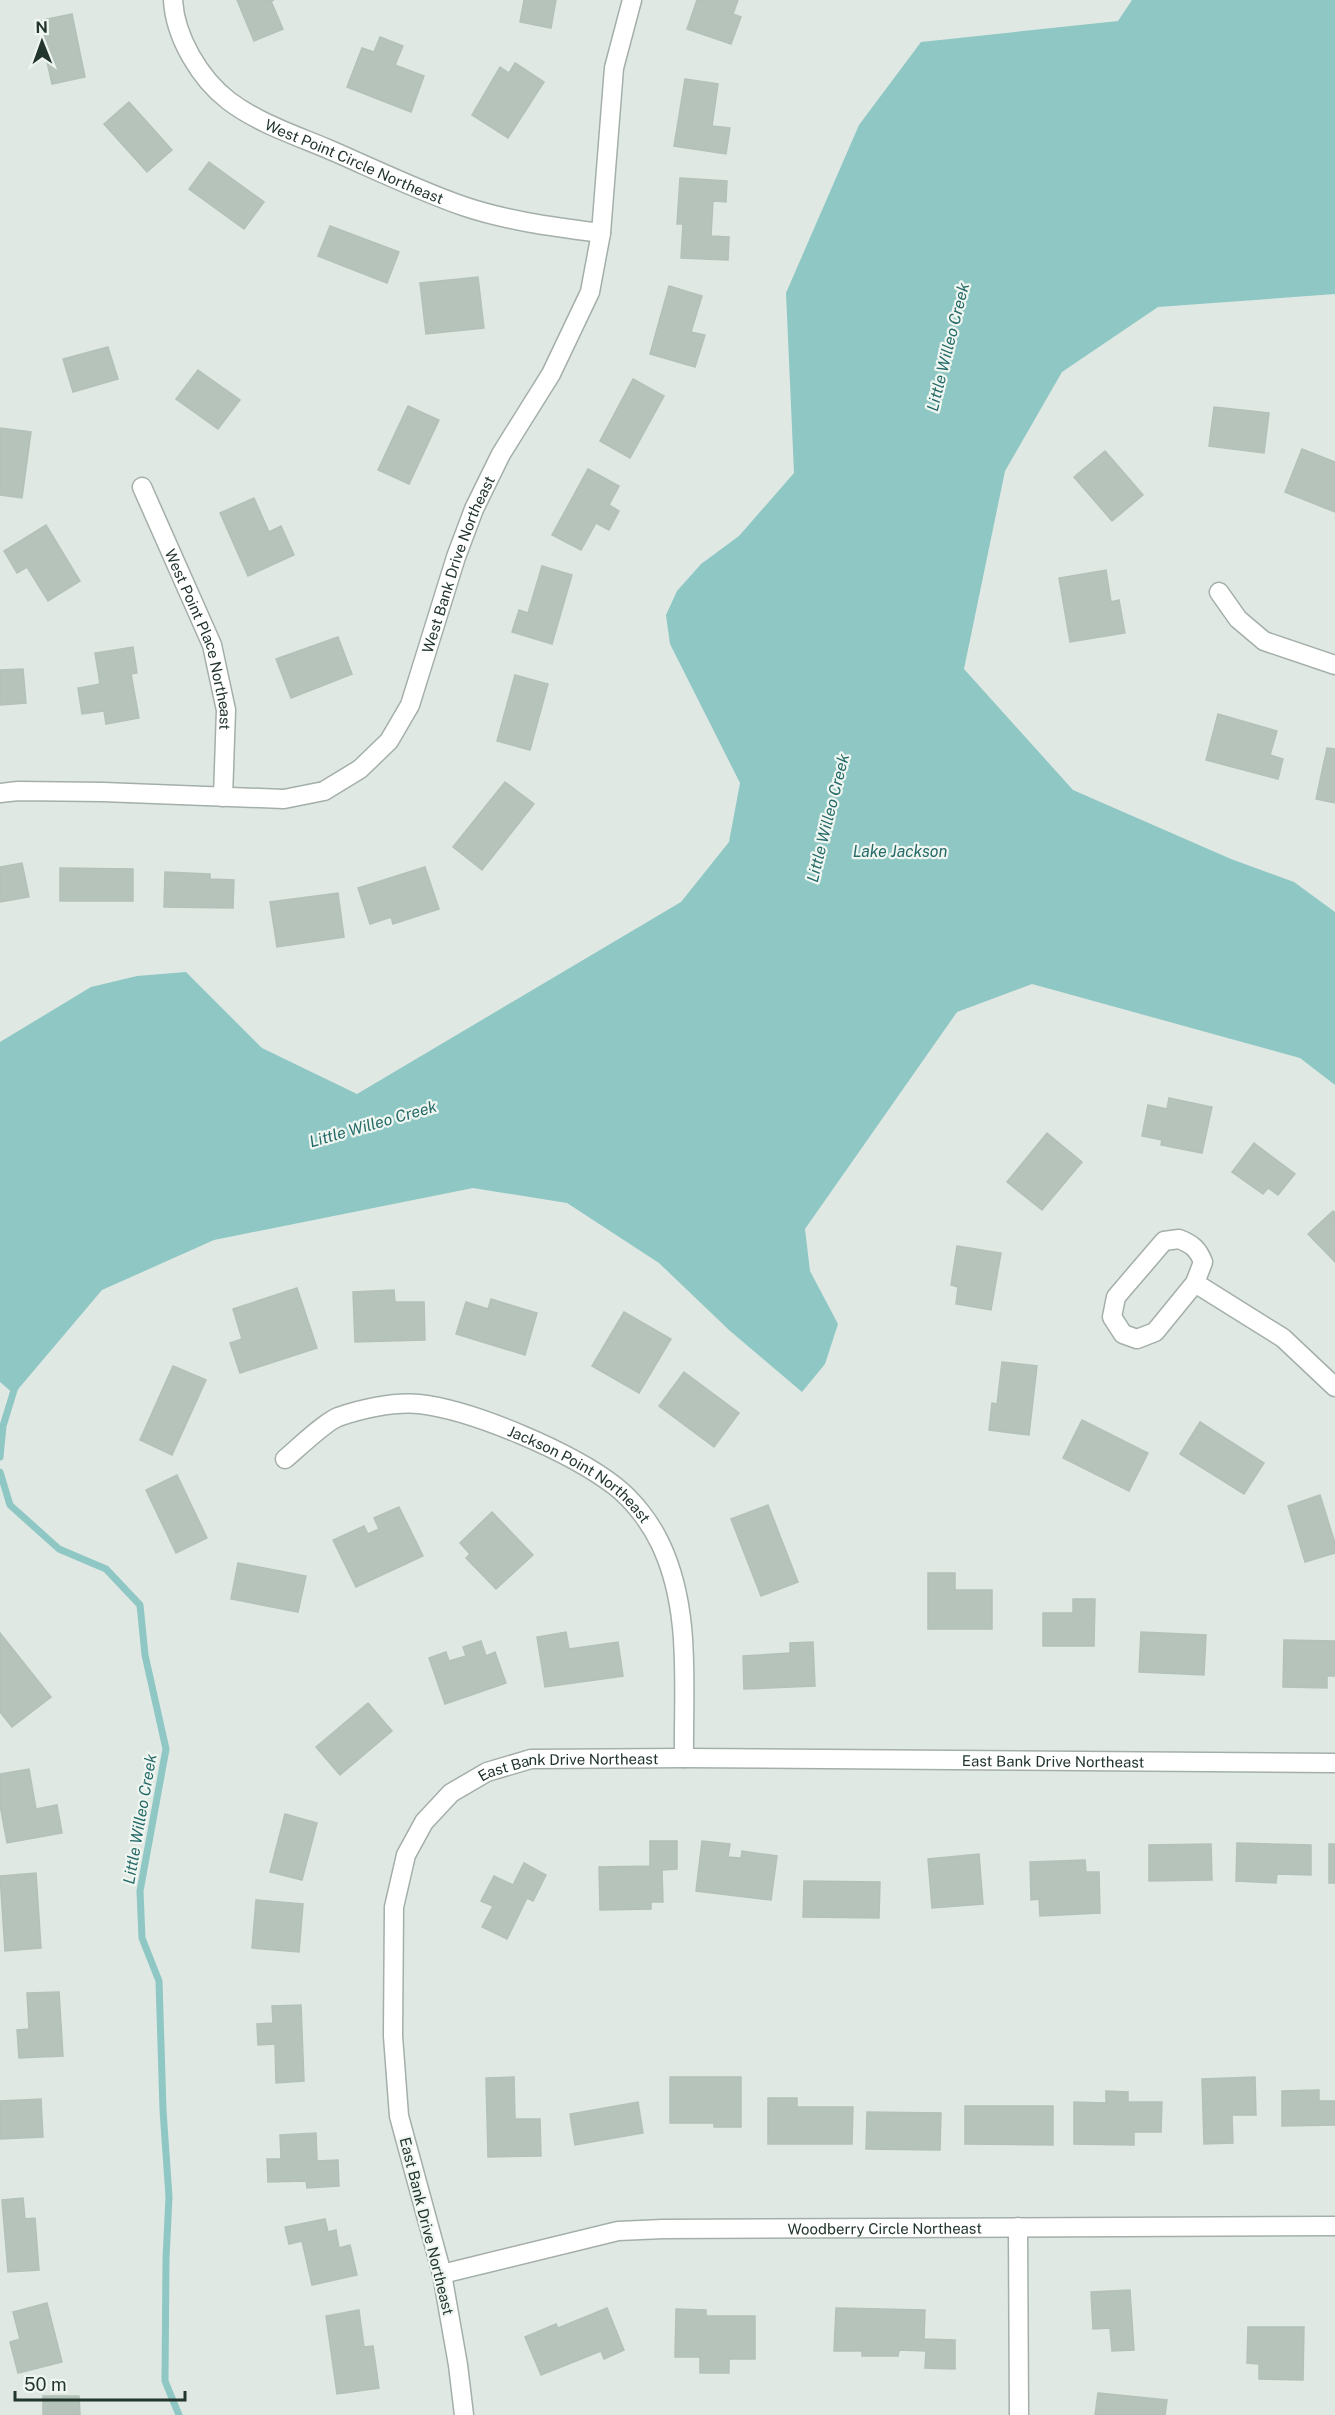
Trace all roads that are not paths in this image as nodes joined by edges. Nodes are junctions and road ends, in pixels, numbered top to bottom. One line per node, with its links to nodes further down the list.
1 (173, 0): 3 (street, West Point Circle Northeast)
2 (633, 0): 3 (street, West Bank Drive Northeast)
3 (601, 234): 8 (street, West Bank Drive Northeast)
4 (142, 487): 8 (street, West Point Place Northeast)
5 (1219, 592): 6 (street)
6 (1335, 665)
7 (0, 793): 8 (street, West Bank Drive Northeast)
8 (223, 797)
9 (1196, 1282): 9 (street); 10 (street)
10 (1335, 1387)
11 (285, 1460): 12 (street, Jackson Point Northeast)
12 (684, 1758): 13 (street, East Bank Drive Northeast); 16 (street, East Bank Drive Northeast)
13 (1335, 1763)
14 (1335, 2226): 15 (street, Woodberry Circle Northeast)
15 (1018, 2228): 16 (street, Woodberry Circle Northeast); 18 (street)
16 (442, 2274): 17 (street, East Bank Drive Northeast)
17 (464, 2415)
18 (1019, 2415)

